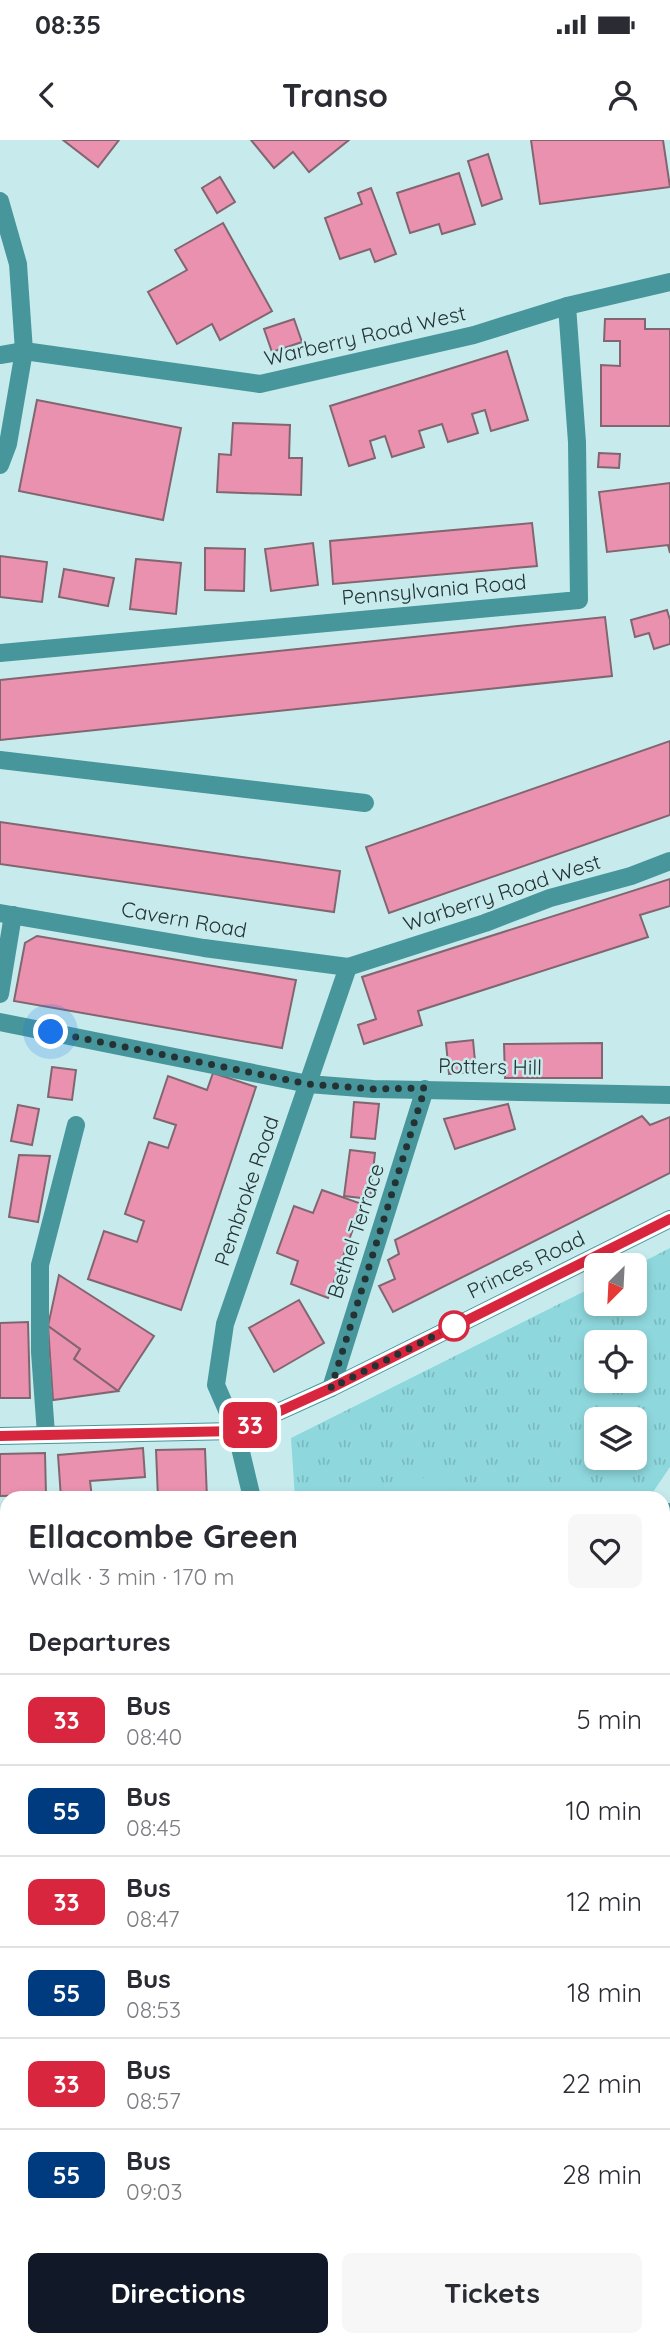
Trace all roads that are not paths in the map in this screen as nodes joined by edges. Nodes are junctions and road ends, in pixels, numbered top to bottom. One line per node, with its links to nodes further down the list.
1 (0, 201): 4 (street)
2 (670, 282): 3 (street, Warberry Road West)
3 (567, 306): 4 (street, Warberry Road West); 7 (street, Pennsylvania Road)
4 (24, 351): 5 (street, Warberry Road West); 6 (street)
5 (0, 355)
6 (0, 465)
7 (0, 653)
8 (0, 760): 9 (street)
9 (365, 803)
10 (670, 861): 12 (street, Warberry Road West)
11 (6, 914): 12 (street, Cavern Road); 13 (street, Cavern Road)
12 (348, 967): 15 (street, Pembroke Road)
13 (0, 994)
14 (0, 1022): 15 (street, Potters Hill)
15 (308, 1084): 16 (street, Potters Hill); 21 (street, Pembroke Road)
16 (425, 1088): 17 (street, Potters Hill); 20 (street, Bethel Terrace)
17 (670, 1096)
18 (76, 1125): 22 (street)
19 (670, 1219): 20 (street, Princes Road)
20 (331, 1388): 21 (street, Princes Road)
21 (236, 1431): 22 (street, Princes Road); 24 (street, Pembroke Road)
22 (46, 1434): 23 (street, Princes Road)
23 (0, 1436)
24 (249, 1491)

